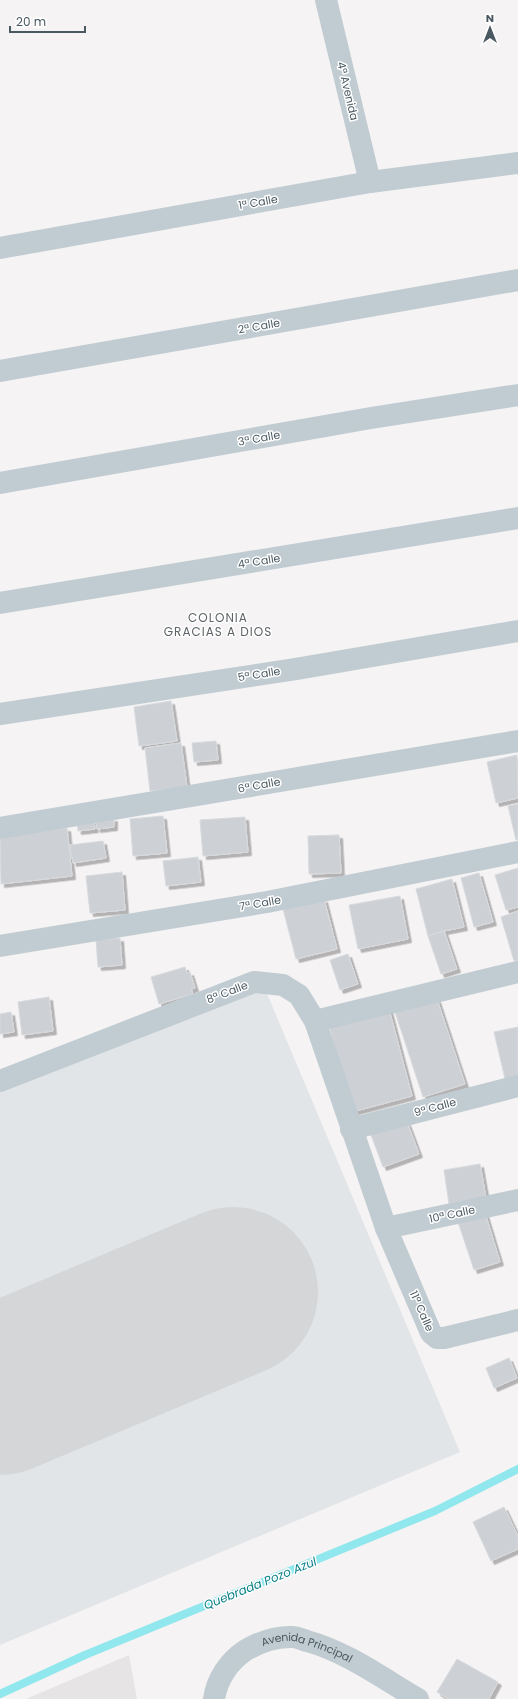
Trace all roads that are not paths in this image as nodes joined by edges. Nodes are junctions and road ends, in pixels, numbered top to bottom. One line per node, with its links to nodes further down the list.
1 (326, 0): 3 (street, 4ª Avenida)
2 (518, 163): 3 (street, 1ª Calle)
3 (370, 182): 4 (street, 1ª Calle)
4 (0, 248)
5 (518, 280): 6 (street, 2ª Calle)
6 (0, 371)
7 (518, 396): 8 (street, 3ª Calle)
8 (0, 483)
9 (518, 518): 10 (street, 4ª Calle)
10 (0, 603)
11 (518, 631): 12 (street, 5ª Calle)
12 (0, 714)
13 (518, 741): 14 (street, 6ª Calle)
14 (0, 828)
15 (518, 852): 16 (street, 7ª Calle)
16 (0, 946)
17 (518, 972): 18 (street)
18 (315, 1021): 19 (street, 8ª Calle); 21 (street, 8ª Calle)
19 (0, 1081)
20 (518, 1086): 21 (street, 9ª Calle)
21 (352, 1129): 23 (street, 8ª Calle)
22 (518, 1200): 23 (street, 10ª Calle)
23 (386, 1228): 24 (street, 11ª Calle)
24 (518, 1320)
25 (214, 1699): 26 (street, Avenida Principal)
26 (418, 1699)

